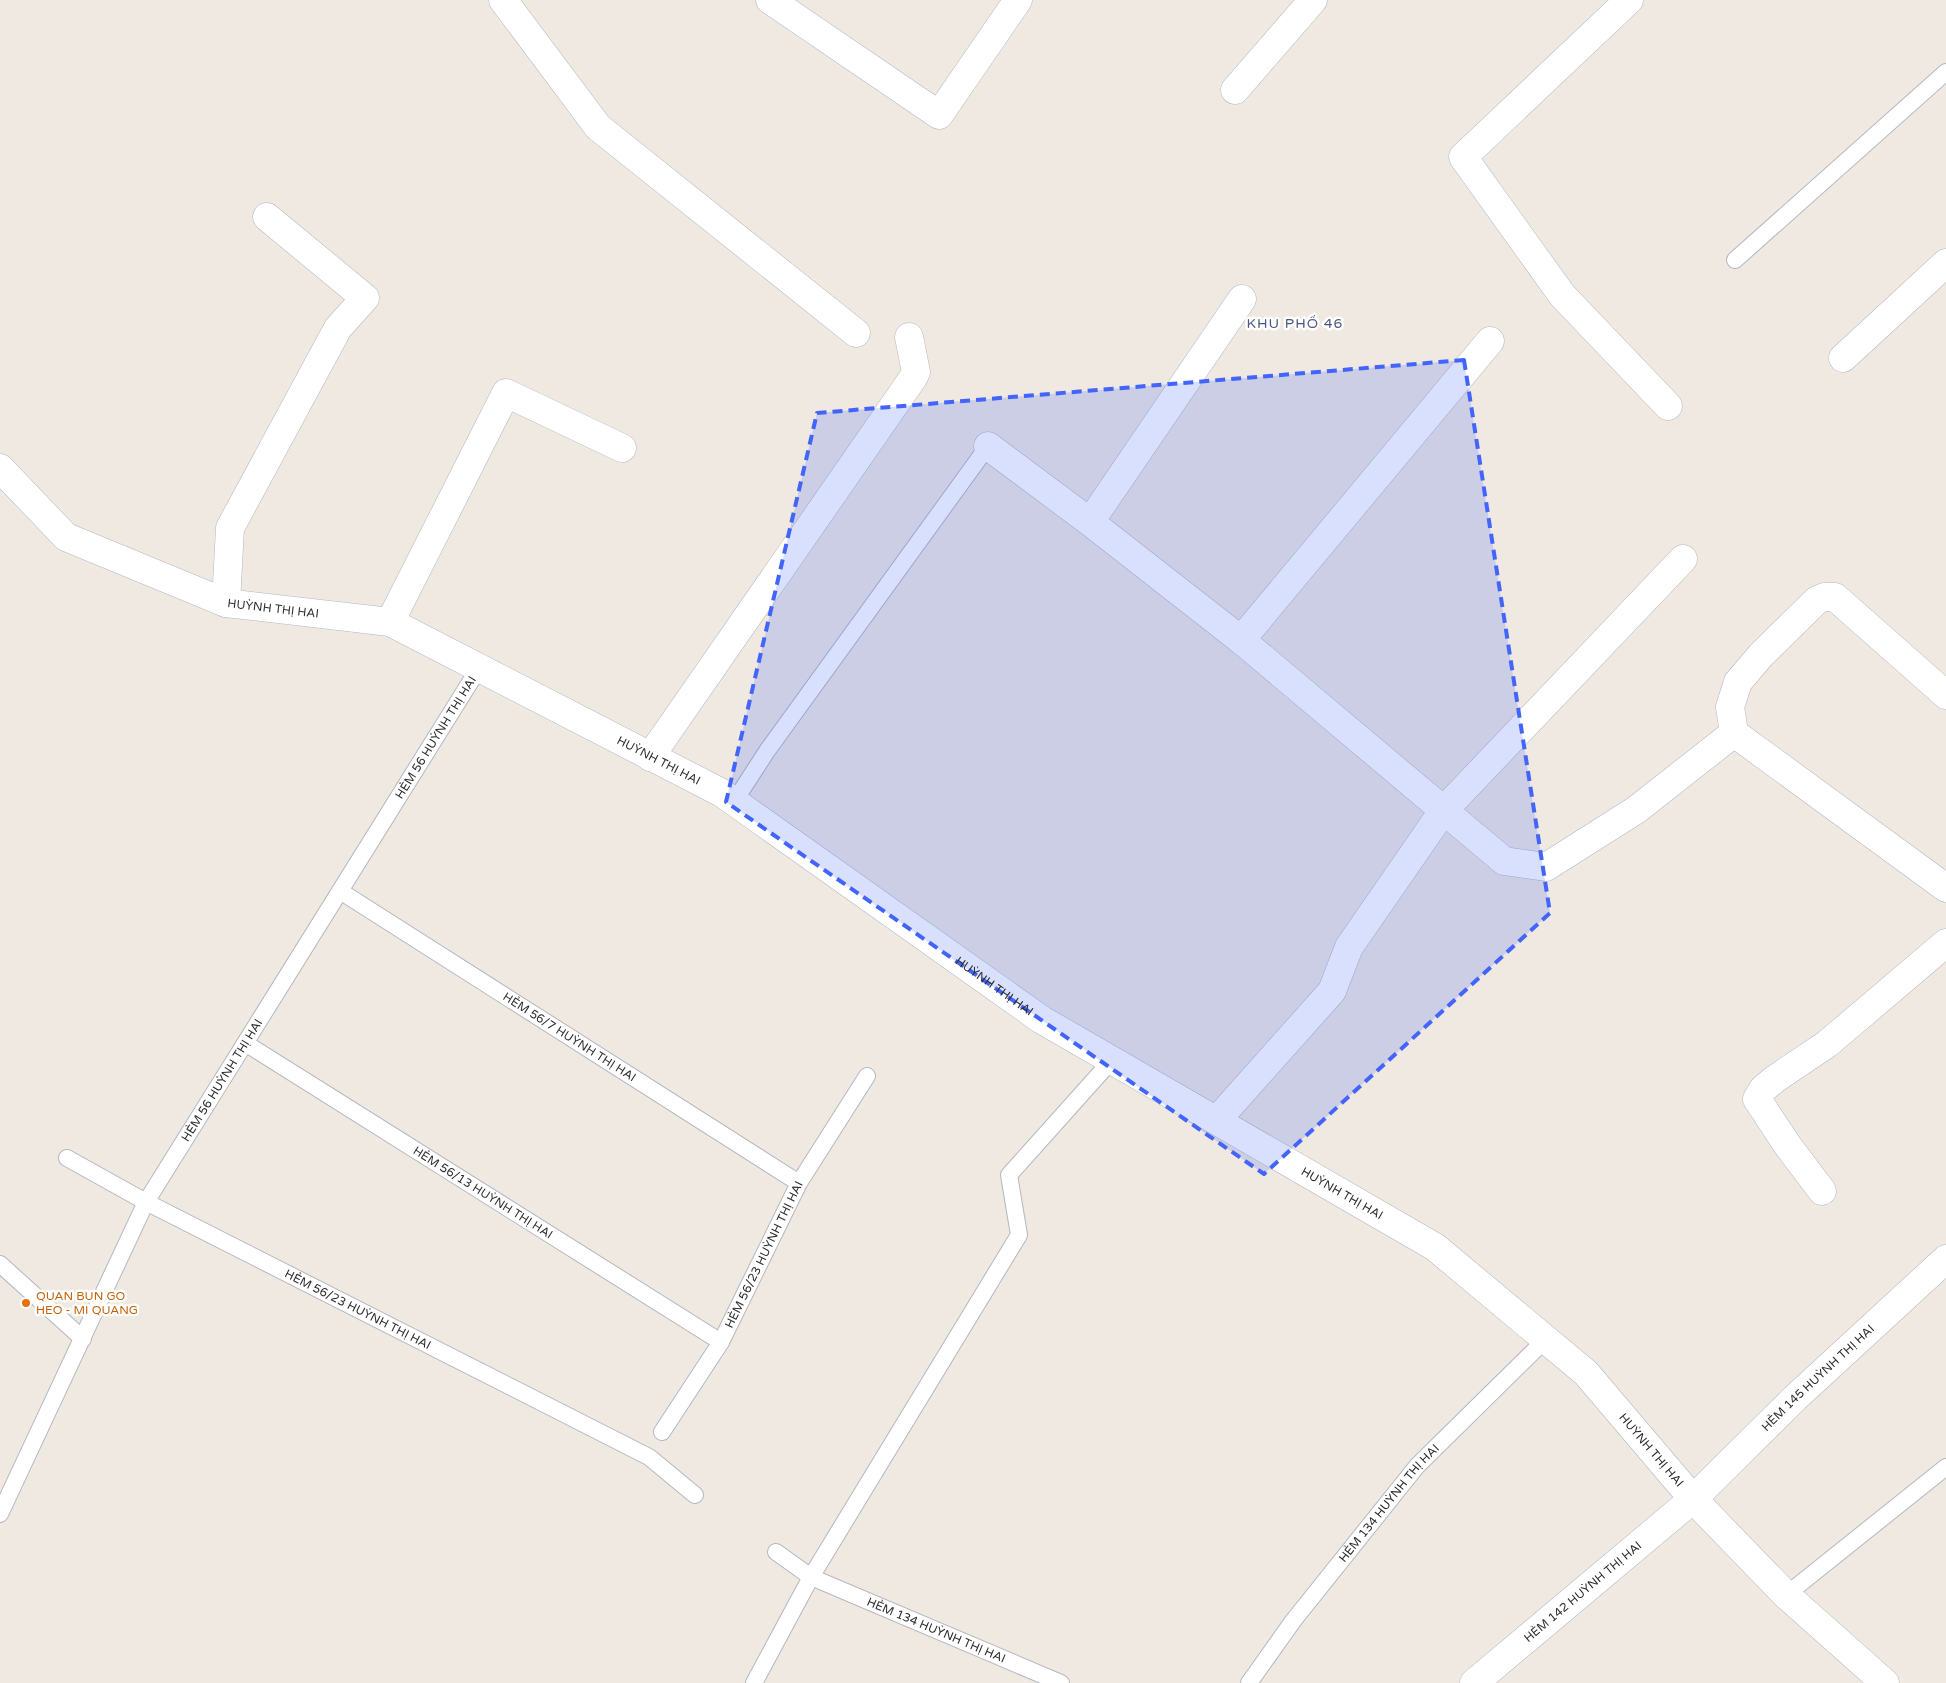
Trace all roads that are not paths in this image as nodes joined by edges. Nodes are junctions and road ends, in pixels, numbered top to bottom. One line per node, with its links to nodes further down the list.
1 (503, 0): 12 (street)
2 (770, 0): 3 (street)
3 (1018, 0)
4 (1313, 0): 7 (street)
5 (1629, 0): 16 (street)
6 (1946, 72): 9 (lane)
7 (1235, 90)
8 (267, 217): 22 (street)
9 (1735, 260)
10 (1946, 263): 15 (street)
11 (1242, 299): 20 (street)
12 (856, 333)
13 (908, 337): 28 (street)
14 (1490, 341): 24 (street)
15 (1843, 358)
16 (1668, 406)
17 (988, 446): 20 (street); 29 (lane)
18 (622, 448): 23 (street)
19 (0, 468): 22 (street, HUỲNH THỊ HAI)
20 (1090, 522): 24 (street)
21 (1683, 559): 30 (street)
22 (226, 603): 23 (street, HUỲNH THỊ HAI)
23 (390, 622): 25 (street, HUỲNH THỊ HAI)
24 (1241, 640): 30 (street)
25 (479, 668): 28 (street, HUỲNH THỊ HAI); 32 (lane, HẺM 56 HUỲNH THỊ HAI)
26 (1946, 695): 27 (street)
27 (1734, 733): 30 (street); 31 (street)
28 (650, 756): 29 (street, HUỲNH THỊ HAI)
29 (734, 802): 35 (street, HUỲNH THỊ HAI)
30 (1443, 811): 37 (street)
31 (1946, 888)
32 (340, 891): 34 (lane, HẺM 56 HUỲNH THỊ HAI); 39 (lane, HẺM 56/7 HUỲNH THỊ HAI)
33 (1946, 943): 40 (street)
34 (245, 1043): 41 (lane, HẺM 56 HUỲNH THỊ HAI); 46 (lane, HẺM 56/13 HUỲNH THỊ HAI)
35 (1112, 1060): 37 (street, HUỲNH THỊ HAI); 53 (lane)
36 (867, 1076): 39 (lane, HẺM 56/23 HUỲNH THỊ HAI)
37 (1217, 1120): 45 (street, HUỲNH THỊ HAI)
38 (67, 1158): 41 (lane, HẺM 56/23 HUỲNH THỊ HAI)
39 (799, 1183): 46 (lane, HẺM 56/23 HUỲNH THỊ HAI)
40 (1822, 1191)
41 (146, 1202): 44 (lane, HẺM 56 HUỲNH THỊ HAI); 49 (lane, HẺM 56/23 HUỲNH THỊ HAI)
42 (1946, 1259): 50 (street, HẺM 145 HUỲNH THỊ HAI)
43 (0, 1264): 44 (lane)
44 (83, 1338): 51 (lane, HẺM 56 HUỲNH THỊ HAI)
45 (1546, 1340): 50 (street, HUỲNH THỊ HAI); 57 (lane, HẺM 134 HUỲNH THỊ HAI)
46 (721, 1342): 47 (lane, HẺM 56/23 HUỲNH THỊ HAI)
47 (662, 1432)
48 (1946, 1467): 54 (lane)
49 (695, 1495)
50 (1693, 1499): 54 (street, HUỲNH THỊ HAI); 58 (street, HẺM 142 HUỲNH THỊ HAI)
51 (0, 1514)
52 (776, 1552): 53 (lane, HẺM 134 HUỲNH THỊ HAI)
53 (810, 1576): 55 (lane); 56 (lane, HẺM 134 HUỲNH THỊ HAI)
54 (1786, 1595): 59 (street, HUỲNH THỊ HAI)
55 (754, 1683)
56 (1061, 1683)
57 (1249, 1683)
58 (1474, 1683)
59 (1885, 1683)

